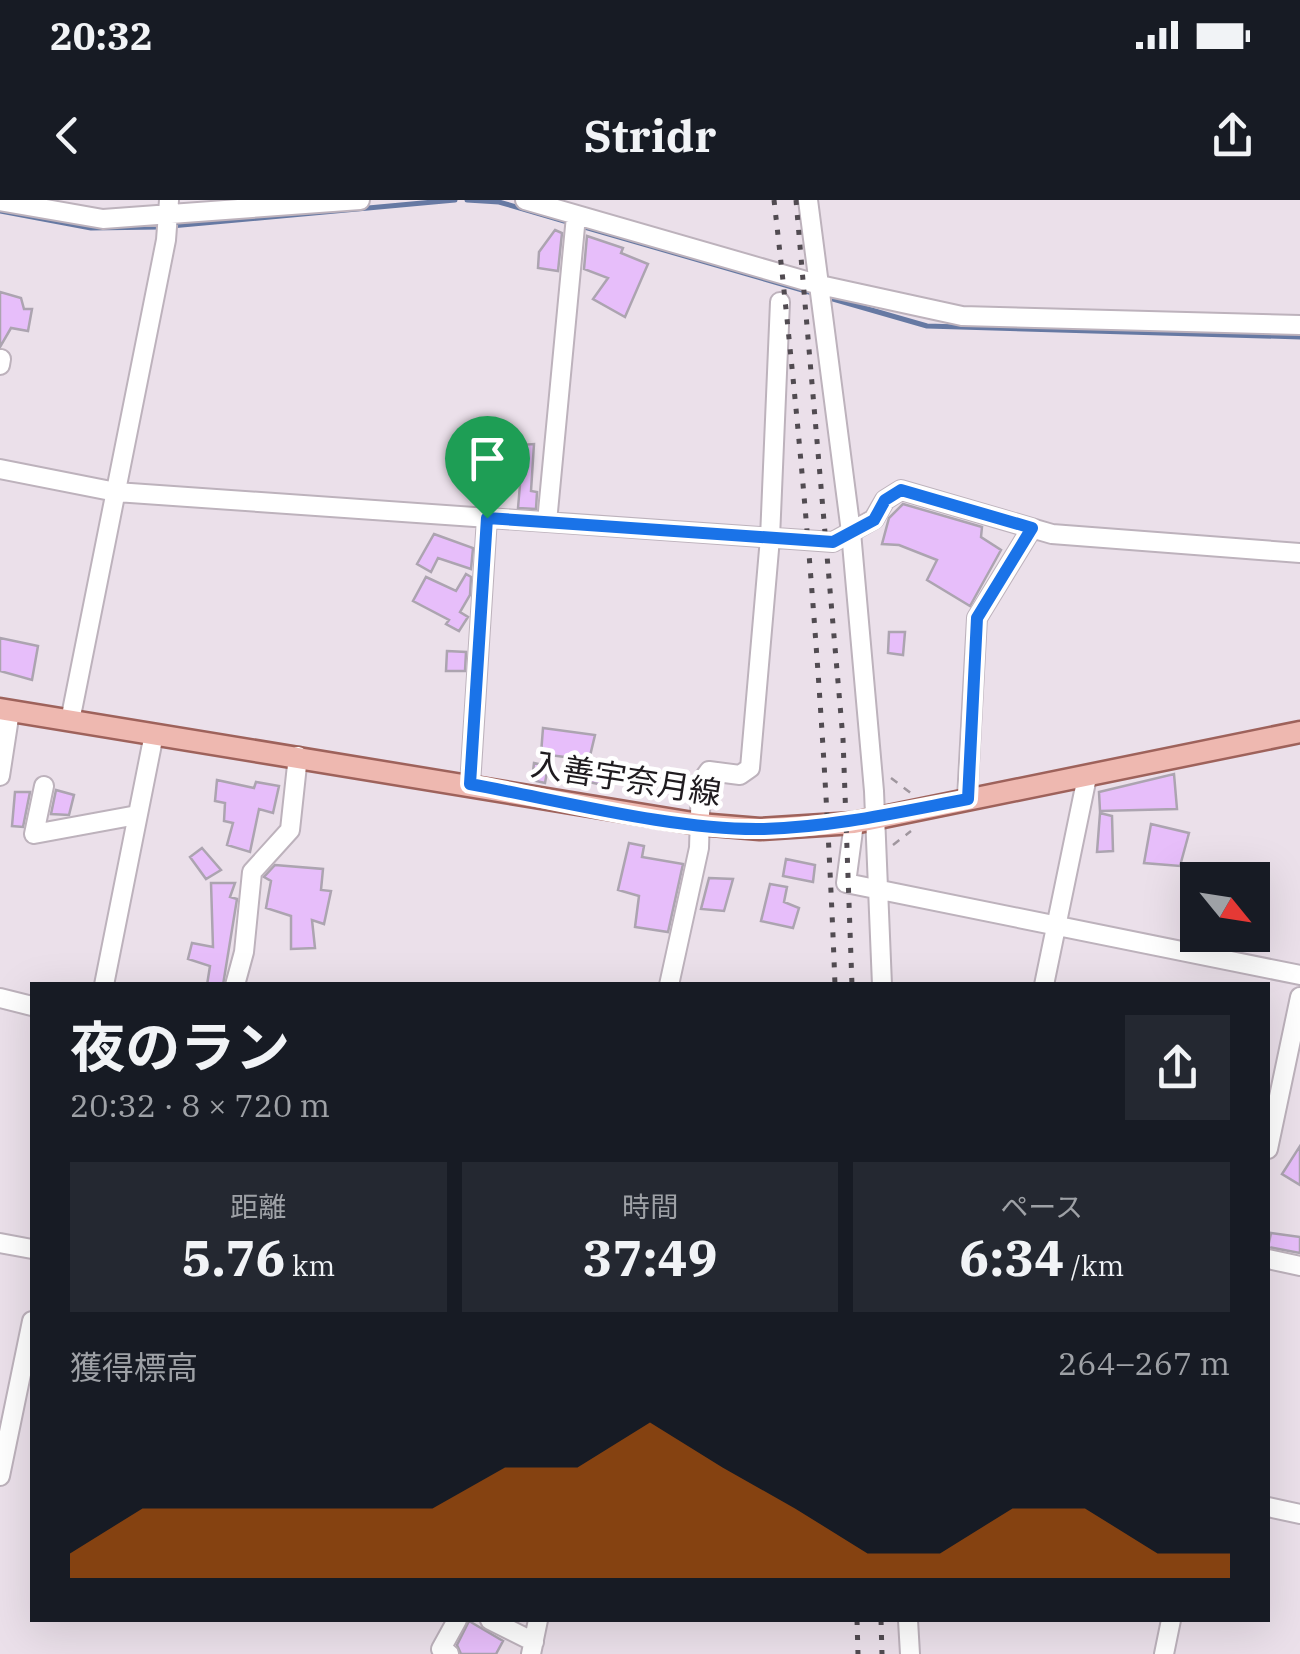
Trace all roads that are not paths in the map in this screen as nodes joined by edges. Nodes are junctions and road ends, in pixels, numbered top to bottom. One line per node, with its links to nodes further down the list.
1 (360, 200): 5 (street)
2 (524, 200): 6 (street)
3 (808, 200): 7 (street)
4 (0, 201): 5 (street)
5 (168, 208): 11 (street)
6 (576, 216): 7 (street); 13 (street)
7 (820, 285): 9 (street); 15 (street)
8 (780, 302): 16 (street)
9 (1300, 325)
10 (0, 469): 11 (street)
11 (116, 492): 12 (street); 19 (street)
12 (487, 518): 13 (street); 25 (street)
13 (547, 522): 16 (street)
14 (1032, 528): 15 (street); 17 (street); 27 (street)
15 (851, 532): 16 (street); 29 (street)
16 (770, 538): 30 (street)
17 (1300, 553)
18 (5, 710): 19 (main road, 入善宇奈月線); 23 (street)
19 (70, 721): 21 (main road, 入善宇奈月線)
20 (1300, 732): 24 (main road, 入善宇奈月線)
21 (154, 734): 22 (main road, 入善宇奈月線); 28 (street)
22 (298, 756): 25 (main road, 入善宇奈月線); 36 (street)
23 (0, 776)
24 (1087, 777): 27 (main road, 入善宇奈月線); 33 (street)
25 (470, 784): 30 (main road, 入善宇奈月線)
26 (44, 786): 28 (street)
27 (968, 799): 29 (main road, 入善宇奈月線)
28 (137, 816): 35 (street)
29 (876, 818): 31 (main road, 入善宇奈月線); 32 (street)
30 (699, 824): 31 (main road, 入善宇奈月線); 37 (street)
31 (854, 824): 32 (street)
32 (876, 888): 33 (street); 38 (street)
33 (1056, 926): 34 (street); 39 (street)
34 (1300, 976)
35 (105, 982)
36 (236, 982)
37 (670, 982)
38 (882, 982)
39 (1045, 982)
40 (1300, 997): 43 (street)
41 (0, 998): 42 (street)
42 (30, 1006)
43 (1270, 1140)
44 (0, 1243): 45 (street)
45 (30, 1250)
46 (1270, 1259): 47 (street)
47 (1300, 1266)
48 (30, 1331): 49 (street)
49 (0, 1476)
50 (1270, 1507): 51 (street)
51 (1300, 1514)
52 (456, 1622): 58 (street)
53 (493, 1622): 57 (street)
54 (538, 1622): 57 (street)
55 (908, 1622): 59 (street)
56 (1171, 1622): 60 (street)
57 (532, 1648)
58 (449, 1654)
59 (910, 1654)
60 (1164, 1654)

